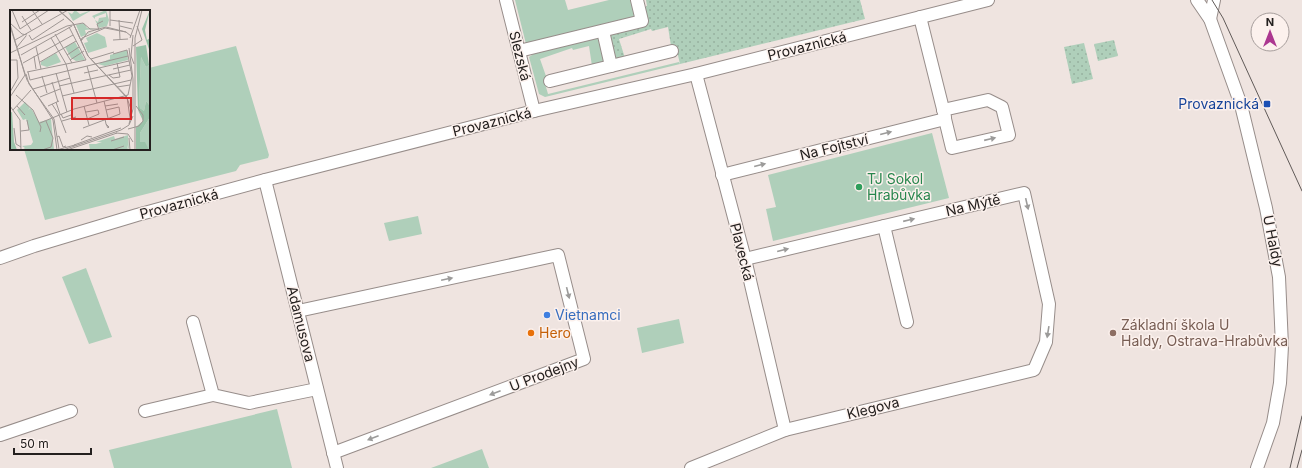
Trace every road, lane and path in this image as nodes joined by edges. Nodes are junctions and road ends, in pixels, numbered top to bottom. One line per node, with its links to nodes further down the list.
1 (506, 0): 9 (street, Slezská)
2 (637, 0): 8 (street)
3 (988, 0): 6 (street, Provaznická)
4 (1197, 0): 7 (street, U Haldy)
5 (1214, 0): 7 (street)
6 (920, 17): 12 (street, Provaznická); 15 (street)
7 (1210, 19): 35 (street, U Haldy)
8 (603, 31): 9 (street); 11 (street)
9 (519, 51): 14 (street, Slezská)
10 (672, 52): 11 (street)
11 (611, 66): 13 (street)
12 (696, 74): 14 (street, Provaznická); 16 (street, Plavecká)
13 (550, 81)
14 (534, 112): 17 (street, Provaznická)
15 (944, 114): 15 (street, Na Fojtství, one-way to 15); 16 (street, Na Fojtství, one-way to 15)
16 (722, 175): 20 (street, Plavecká)
17 (265, 180): 19 (street, Provaznická); 21 (street, Adamusova)
18 (884, 226): 20 (street, Na Mýtě, one-way to 18); 23 (street); 24 (street, Na Mýtě, one-way to 24)
19 (0, 258)
20 (745, 259): 29 (street, Plavecká)
21 (298, 311): 25 (street, Adamusova); 31 (street, U Prodejny, one-way to 31)
22 (193, 322): 26 (street)
23 (907, 322)
24 (1034, 370): 29 (street, Klegova)
25 (317, 389): 26 (street); 31 (street, Adamusova)
26 (213, 395): 28 (street)
27 (71, 411): 30 (street)
28 (145, 411)
29 (785, 430): 32 (street, Klegova)
30 (0, 435)
31 (333, 453): 33 (street, Adamusova)
32 (718, 463): 34 (street, Klegova)
33 (337, 468)
34 (691, 468)
35 (1257, 468)

